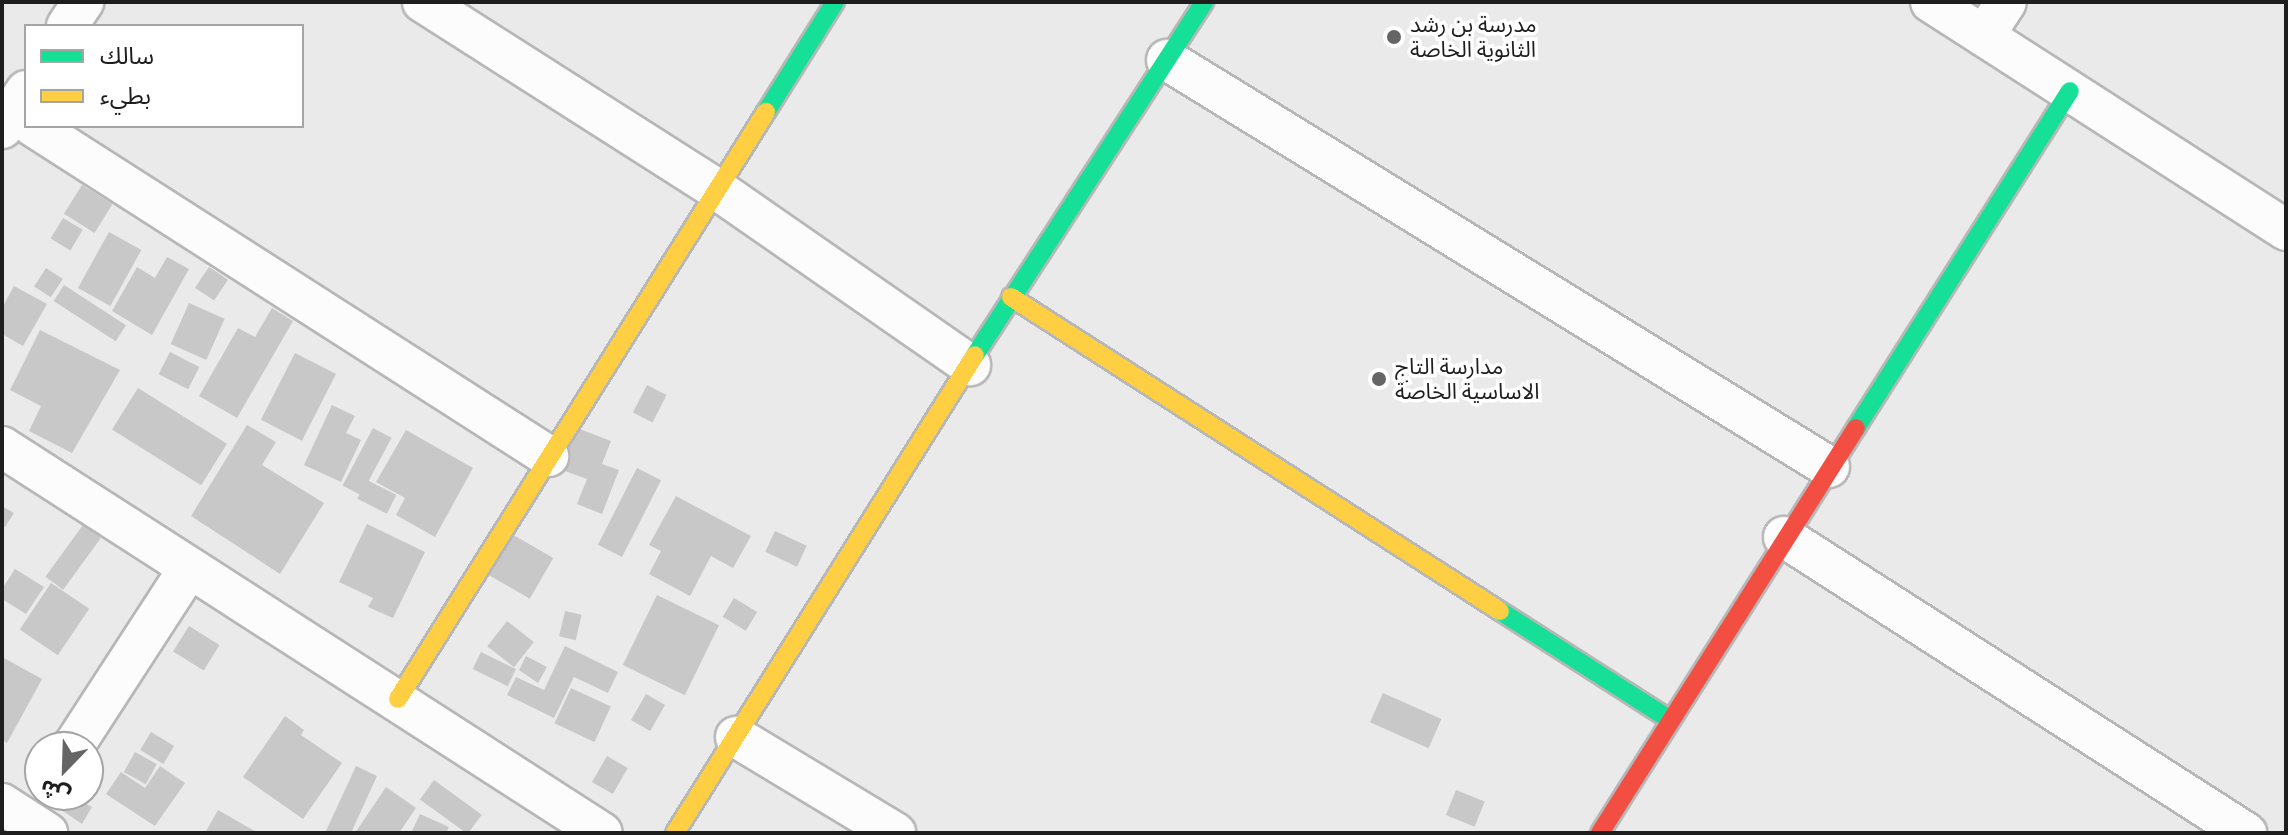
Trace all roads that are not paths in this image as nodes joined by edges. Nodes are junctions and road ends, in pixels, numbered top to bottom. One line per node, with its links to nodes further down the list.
1 (83, 2): 7 (street)
2 (423, 2): 12 (street)
3 (835, 2): 12 (street)
4 (1204, 2): 9 (street)
5 (1931, 2): 8 (street)
6 (2006, 2): 8 (street)
7 (68, 24)
8 (1984, 36): 10 (street)
9 (1167, 60): 14 (street); 18 (street)
10 (2070, 91): 13 (street); 18 (street)
11 (39, 128): 17 (street)
12 (718, 190): 15 (street); 17 (street)
13 (2286, 230)
14 (1011, 297): 15 (street); 22 (street)
15 (970, 365): 24 (street)
16 (2, 447): 20 (street)
17 (548, 456): 21 (street)
18 (1829, 467): 19 (street)
19 (1784, 537): 22 (street); 29 (street)
20 (188, 570): 21 (street); 23 (street)
21 (398, 699): 26 (street)
22 (1669, 719): 25 (street)
23 (83, 731)
24 (736, 737): 27 (street); 28 (street)
25 (1602, 832)
26 (602, 833)
27 (675, 833)
28 (895, 833)
29 (2246, 833)

